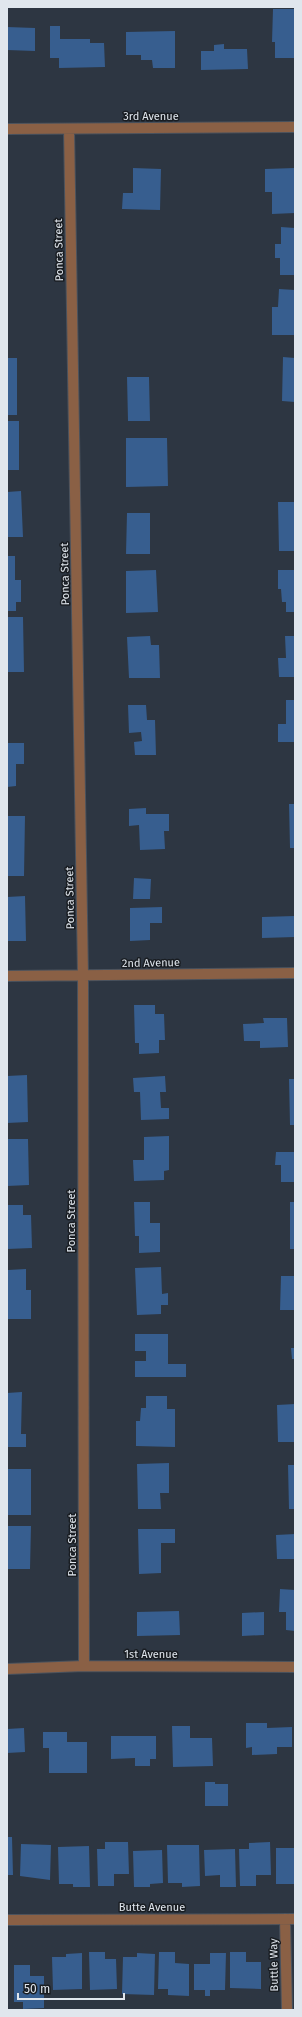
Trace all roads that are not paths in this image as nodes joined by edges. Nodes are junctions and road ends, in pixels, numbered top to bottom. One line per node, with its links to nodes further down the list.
1 (295, 127): 3 (street, 3rd Avenue)
2 (7, 129): 3 (street, 3rd Avenue)
3 (70, 129): 6 (street, Ponca Street)
4 (295, 973): 6 (street, 2nd Avenue)
5 (7, 976): 6 (street, 2nd Avenue)
6 (83, 976): 7 (street, Ponca Street)
7 (84, 1666): 8 (street, 1st Avenue); 9 (street, 1st Avenue)
8 (295, 1667)
9 (7, 1669)
10 (290, 1919): 11 (street, Butte Avenue); 12 (street, Buttle Way)
11 (8, 1920)
12 (287, 2010)

